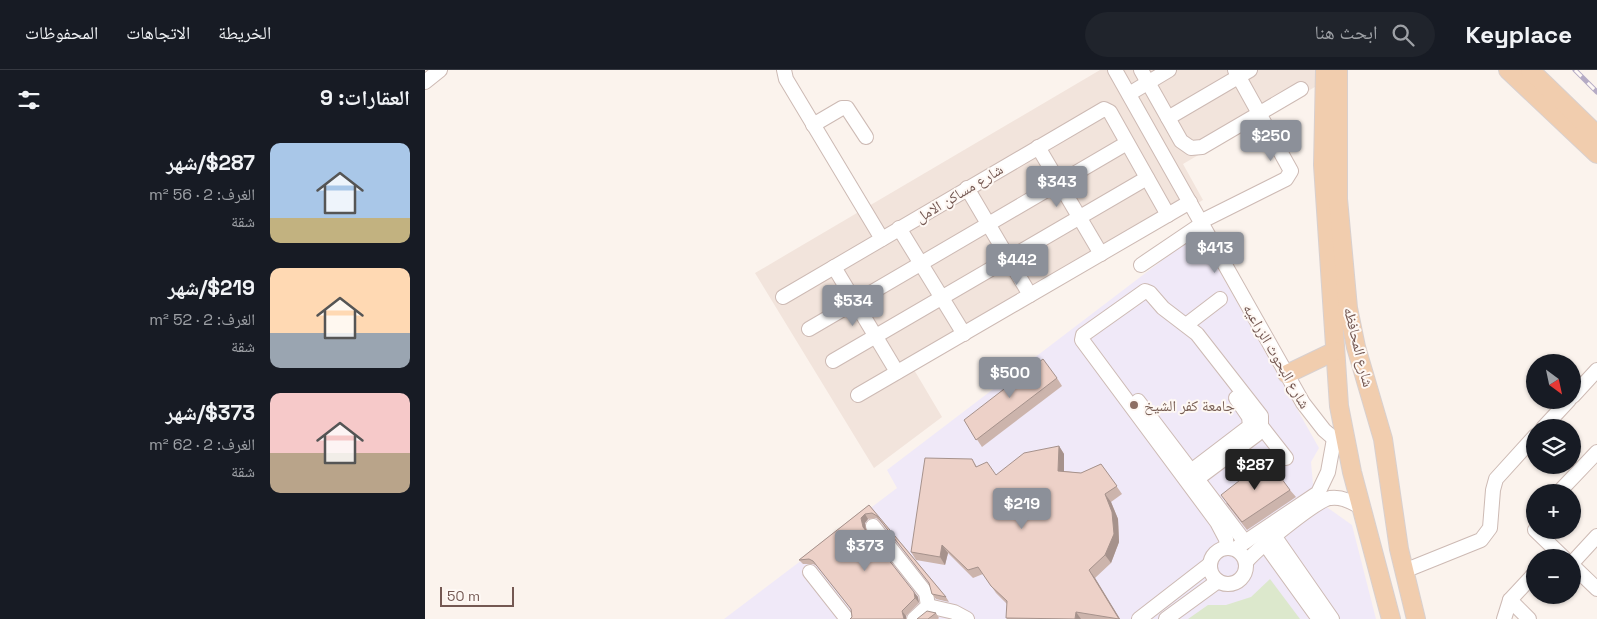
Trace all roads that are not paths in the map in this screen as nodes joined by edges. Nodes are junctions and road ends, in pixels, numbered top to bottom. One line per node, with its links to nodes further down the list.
1 (440, 70): 11 (street)
2 (784, 70): 16 (street)
3 (1115, 70): 13 (street, شارع البحوث الزراعيه)
4 (1169, 70): 10 (street)
5 (1325, 70): 47 (main road, شارع المحافظه)
6 (1338, 70): 53 (main road, شارع المحافظه)
7 (1508, 70): 21 (main road)
8 (1530, 70): 17 (main road)
9 (1241, 72): 14 (street); 15 (street)
10 (1145, 76): 13 (street); 15 (street)
11 (425, 82)
12 (1301, 89): 14 (street)
13 (1129, 94): 25 (street, شارع البحوث الزراعيه)
14 (1260, 113): 15 (street); 28 (street)
15 (1169, 118)
16 (813, 125): 18 (street); 31 (street)
17 (1597, 135)
18 (865, 137)
19 (1127, 143): 20 (street, شارع مساكن الامل); 22 (street, شارع مساكن الامل); 23 (street)
20 (1037, 147): 23 (street); 24 (street, شارع مساكن الامل)
21 (1597, 154)
22 (1147, 178): 26 (street, شارع مساكن الامل); 27 (street)
23 (1059, 183): 27 (street); 29 (street)
24 (967, 188): 29 (street); 30 (street, شارع مساكن الامل)
25 (1190, 202): 26 (street); 28 (street, شارع البحوث الزراعيه)
26 (1168, 215): 32 (street)
27 (1079, 217): 32 (street); 33 (street)
28 (1202, 222): 35 (street); 51 (street, شارع البحوث الزراعيه)
29 (988, 224): 33 (street); 34 (street)
30 (899, 228): 31 (street, شارع مساكن الامل); 34 (street)
31 (882, 239): 36 (street, شارع مساكن الامل)
32 (1101, 254): 37 (street)
33 (1009, 258): 37 (street); 39 (street)
34 (921, 263): 39 (street); 41 (street)
35 (1141, 265)
36 (835, 267): 38 (street, شارع مساكن الامل); 41 (street)
37 (1030, 295): 45 (street)
38 (783, 297)
39 (942, 297): 45 (street); 46 (street)
40 (1220, 299): 42 (street)
41 (855, 302): 43 (street); 46 (street)
42 (1188, 327): 44 (street); 58 (street)
43 (809, 329)
44 (1086, 333): 63 (street); 70 (street)
45 (964, 334): 50 (street)
46 (876, 336): 48 (street); 50 (street)
47 (1335, 351): 51 (main road); 55 (main road, شارع المحافظه)
48 (833, 361)
49 (1597, 370): 52 (street)
50 (897, 372): 54 (street)
51 (1287, 374): 59 (street, شارع البحوث الزراعيه)
52 (1581, 387)
53 (1369, 391): 55 (main road); 75 (main road, شارع المحافظه)
54 (858, 395)
55 (1339, 406): 59 (main road, شارع المحافظه)
56 (1561, 409): 57 (street)
57 (1551, 419)
58 (1256, 425): 62 (street); 63 (street)
59 (1341, 444): 65 (main road, شارع المحافظه); 70 (street)
60 (1526, 446): 75 (street)
61 (1597, 452): 64 (street)
62 (1286, 458)
63 (1194, 475): 70 (street)
64 (1567, 484)
65 (1363, 509): 69 (street); 90 (main road, شارع المحافظه)
66 (873, 526): 82 (street)
67 (1597, 536): 72 (street)
68 (1543, 539): 71 (street)
69 (1270, 540): 73 (street); 88 (street); 89 (street)
70 (1236, 547): 73 (street); 74 (street)
71 (1551, 549)
72 (1581, 555)
73 (1246, 562): 78 (street)
74 (1210, 564): 78 (street); 86 (street)
75 (1404, 571): 91 (main road, شارع المحافظه)
76 (810, 572): 83 (street)
77 (1581, 572): 80 (street)
78 (1217, 581): 87 (street)
79 (1526, 582): 81 (street)
80 (1597, 589)
81 (1510, 600): 92 (street); 93 (street)
82 (928, 606): 84 (street); 85 (street)
83 (847, 619)
84 (914, 619)
85 (967, 619)
86 (1139, 619)
87 (1166, 619)
88 (1319, 619)
89 (1332, 619)
90 (1391, 619)
91 (1416, 619)
92 (1504, 619)
93 (1529, 619)

